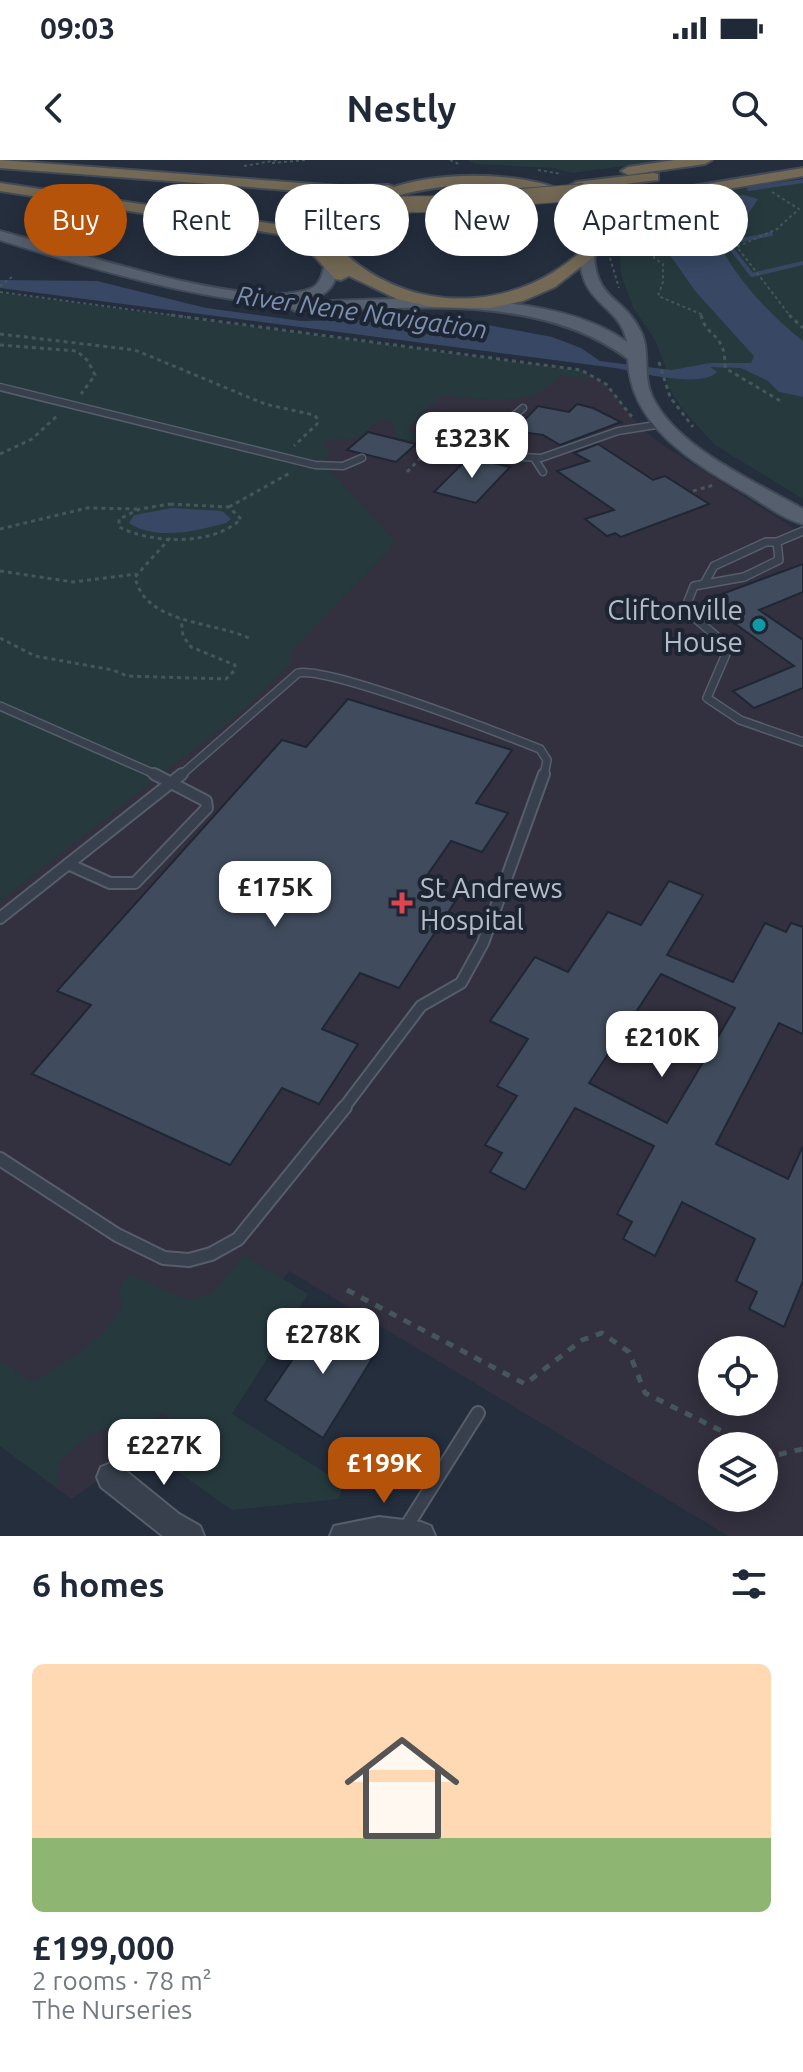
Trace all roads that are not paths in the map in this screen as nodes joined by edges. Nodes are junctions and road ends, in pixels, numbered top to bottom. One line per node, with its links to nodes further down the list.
1 (705, 160): 13 (highway)
2 (803, 161): 9 (highway)
3 (0, 164): 17 (highway)
4 (457, 165): 10 (highway)
5 (721, 166): 9 (highway)
6 (425, 168): 11 (highway)
7 (803, 170): 15 (highway); 16 (highway)
8 (0, 176): 20 (highway, bridge); 22 (highway)
9 (646, 178): 14 (highway)
10 (502, 180): 12 (highway); 18 (highway); 21 (highway)
11 (400, 184)
12 (554, 184)
13 (585, 184)
14 (593, 184)
15 (604, 184)
16 (722, 184)
17 (275, 185)
18 (409, 185)
19 (0, 187): 26 (highway)
20 (554, 189)
21 (554, 191)
22 (143, 194)
23 (0, 235): 27 (main road)
24 (585, 256): 28 (highway)
25 (587, 256): 29 (main road)
26 (332, 258): 27 (main road); 28 (highway)
27 (164, 281): 28 (main road)
28 (451, 303): 29 (main road)
29 (635, 364): 32 (main road)
30 (0, 387): 33 (lane)
31 (523, 408): 34 (lane)
32 (662, 424): 34 (lane); 36 (main road)
33 (362, 458)
34 (534, 458): 35 (lane)
35 (543, 472)
36 (803, 518)
37 (803, 531): 38 (lane)
38 (777, 542): 39 (lane); 39 (lane)
39 (704, 584): 41 (lane)
40 (0, 706): 42 (lane)
41 (803, 742)
42 (172, 782): 43 (lane); 43 (lane); 45 (lane)
43 (68, 864): 44 (lane)
44 (0, 918)
45 (0, 1159)
46 (478, 1413): 48 (lane)
47 (111, 1477): 49 (street)
48 (412, 1534): 50 (street)
49 (190, 1536)
50 (344, 1536)

